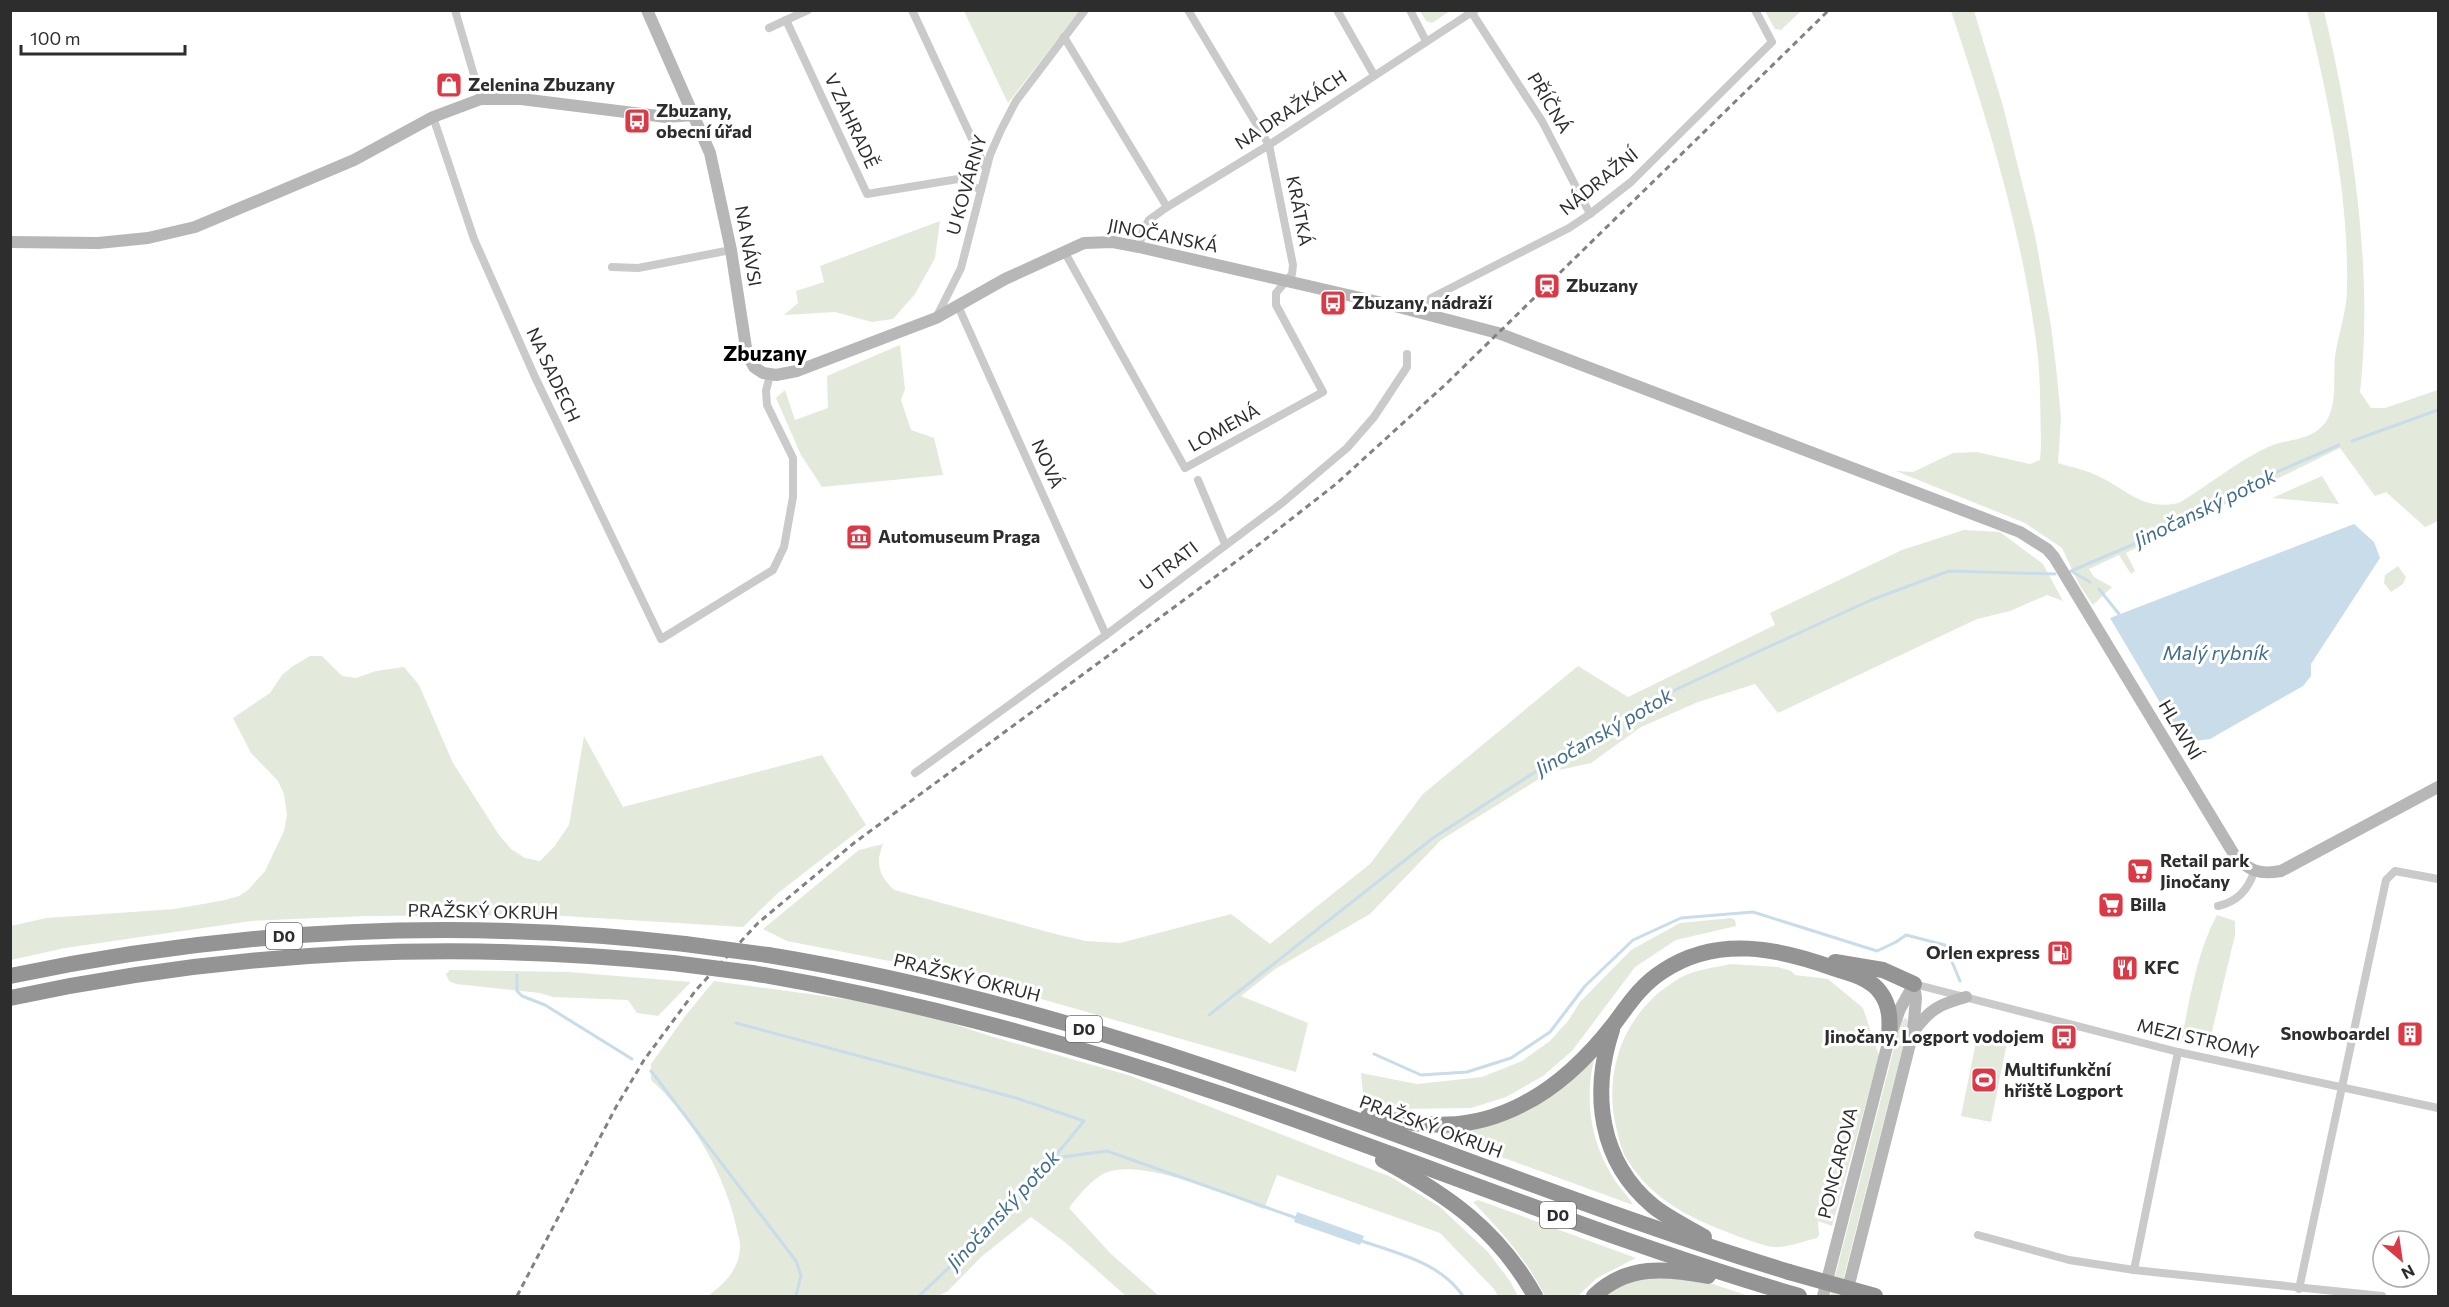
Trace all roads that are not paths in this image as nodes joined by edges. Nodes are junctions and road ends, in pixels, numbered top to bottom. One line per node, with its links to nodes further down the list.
1 (455, 10): 16 (street)
2 (647, 10): 17 (street, NA NÁVSI)
3 (808, 10): 11 (street)
4 (912, 10): 20 (street)
5 (1085, 10): 13 (street, U KOVÁRNY)
6 (1188, 10): 19 (street, KRÁTKÁ)
7 (1337, 10): 15 (street)
8 (1410, 10): 14 (street)
9 (1755, 10): 23 (street, NÁDRAŽNÍ)
10 (1473, 12): 14 (street, NA DRAŽKÁCH); 23 (street, PŘÍČNÁ)
11 (786, 20): 12 (street); 21 (street, V ZAHRADĚ)
12 (770, 28)
13 (1064, 37): 20 (street, U KOVÁRNY); 22 (street)
14 (1426, 42): 15 (street, NA DRAŽKÁCH)
15 (1374, 75): 19 (street, NA DRAŽKÁCH)
16 (481, 99): 17 (street); 18 (street)
17 (694, 115): 26 (street, NA NÁVSI)
18 (434, 117): 24 (street); 35 (street, NA SADECH)
19 (1269, 145): 22 (street, NA DRAŽKÁCH); 29 (street, KRÁTKÁ)
20 (987, 170): 21 (street, U KOVÁRNY)
21 (981, 189): 32 (street, U KOVÁRNY)
22 (1167, 207): 25 (street, NA DRAŽKÁCH)
23 (1590, 214): 31 (street, NÁDRAŽNÍ)
24 (10, 242)
25 (1139, 247): 27 (street, JINOČANSKÁ); 29 (street, JINOČANSKÁ)
26 (731, 250): 28 (street); 35 (street, NA NÁVSI)
27 (1064, 250): 29 (street, LOMENÁ); 30 (street, JINOČANSKÁ)
28 (612, 267)
29 (1285, 280): 31 (street, JINOČANSKÁ)
30 (958, 306): 32 (street, JINOČANSKÁ); 38 (street, NOVÁ)
31 (1424, 313): 33 (street, JINOČANSKÁ)
32 (936, 318): 35 (street, JINOČANSKÁ)
33 (1530, 345): 41 (street, HLAVNÍ)
34 (1407, 354): 37 (street, U TRATI)
35 (770, 375)
36 (1198, 480): 37 (street)
37 (1225, 544): 38 (street, U TRATI)
38 (1106, 635): 39 (street, U TRATI)
39 (915, 773)
40 (2439, 787): 41 (street)
41 (2254, 872): 43 (street)
42 (2439, 879): 54 (street)
43 (2218, 906)
44 (1816, 962): 45 (highway); 47 (highway); 50 (highway)
45 (1852, 975): 47 (highway); 52 (highway)
46 (10, 976): 55 (highway, PRAŽSKÝ OKRUH / D0, bridge)
47 (1914, 984): 49 (street, MEZI STROMY); 51 (street); 52 (street, PONCAROVA)
48 (10, 998): 57 (highway, D0, bridge)
49 (1966, 998): 51 (street); 53 (street, MEZI STROMY)
50 (1614, 1023): 55 (highway); 59 (highway)
51 (1914, 1032): 66 (street)
52 (1889, 1039): 65 (street, PONCAROVA)
53 (2178, 1052): 54 (street, MEZI STROMY); 60 (street)
54 (2343, 1087): 56 (street, MEZI STROMY); 61 (street)
55 (1320, 1107): 59 (highway, PRAŽSKÝ OKRUH / D0)
56 (2439, 1108)
57 (1335, 1134): 62 (highway, D0); 63 (highway)
58 (1978, 1235): 60 (street)
59 (1748, 1259): 67 (highway, PRAŽSKÝ OKRUH / D0, bridge)
60 (2134, 1270): 61 (street)
61 (2299, 1289): 68 (street)
62 (1791, 1294): 64 (highway)
63 (1535, 1296)
64 (1594, 1296)
65 (1823, 1296)
66 (1846, 1296)
67 (1875, 1296)
68 (2382, 1296)

